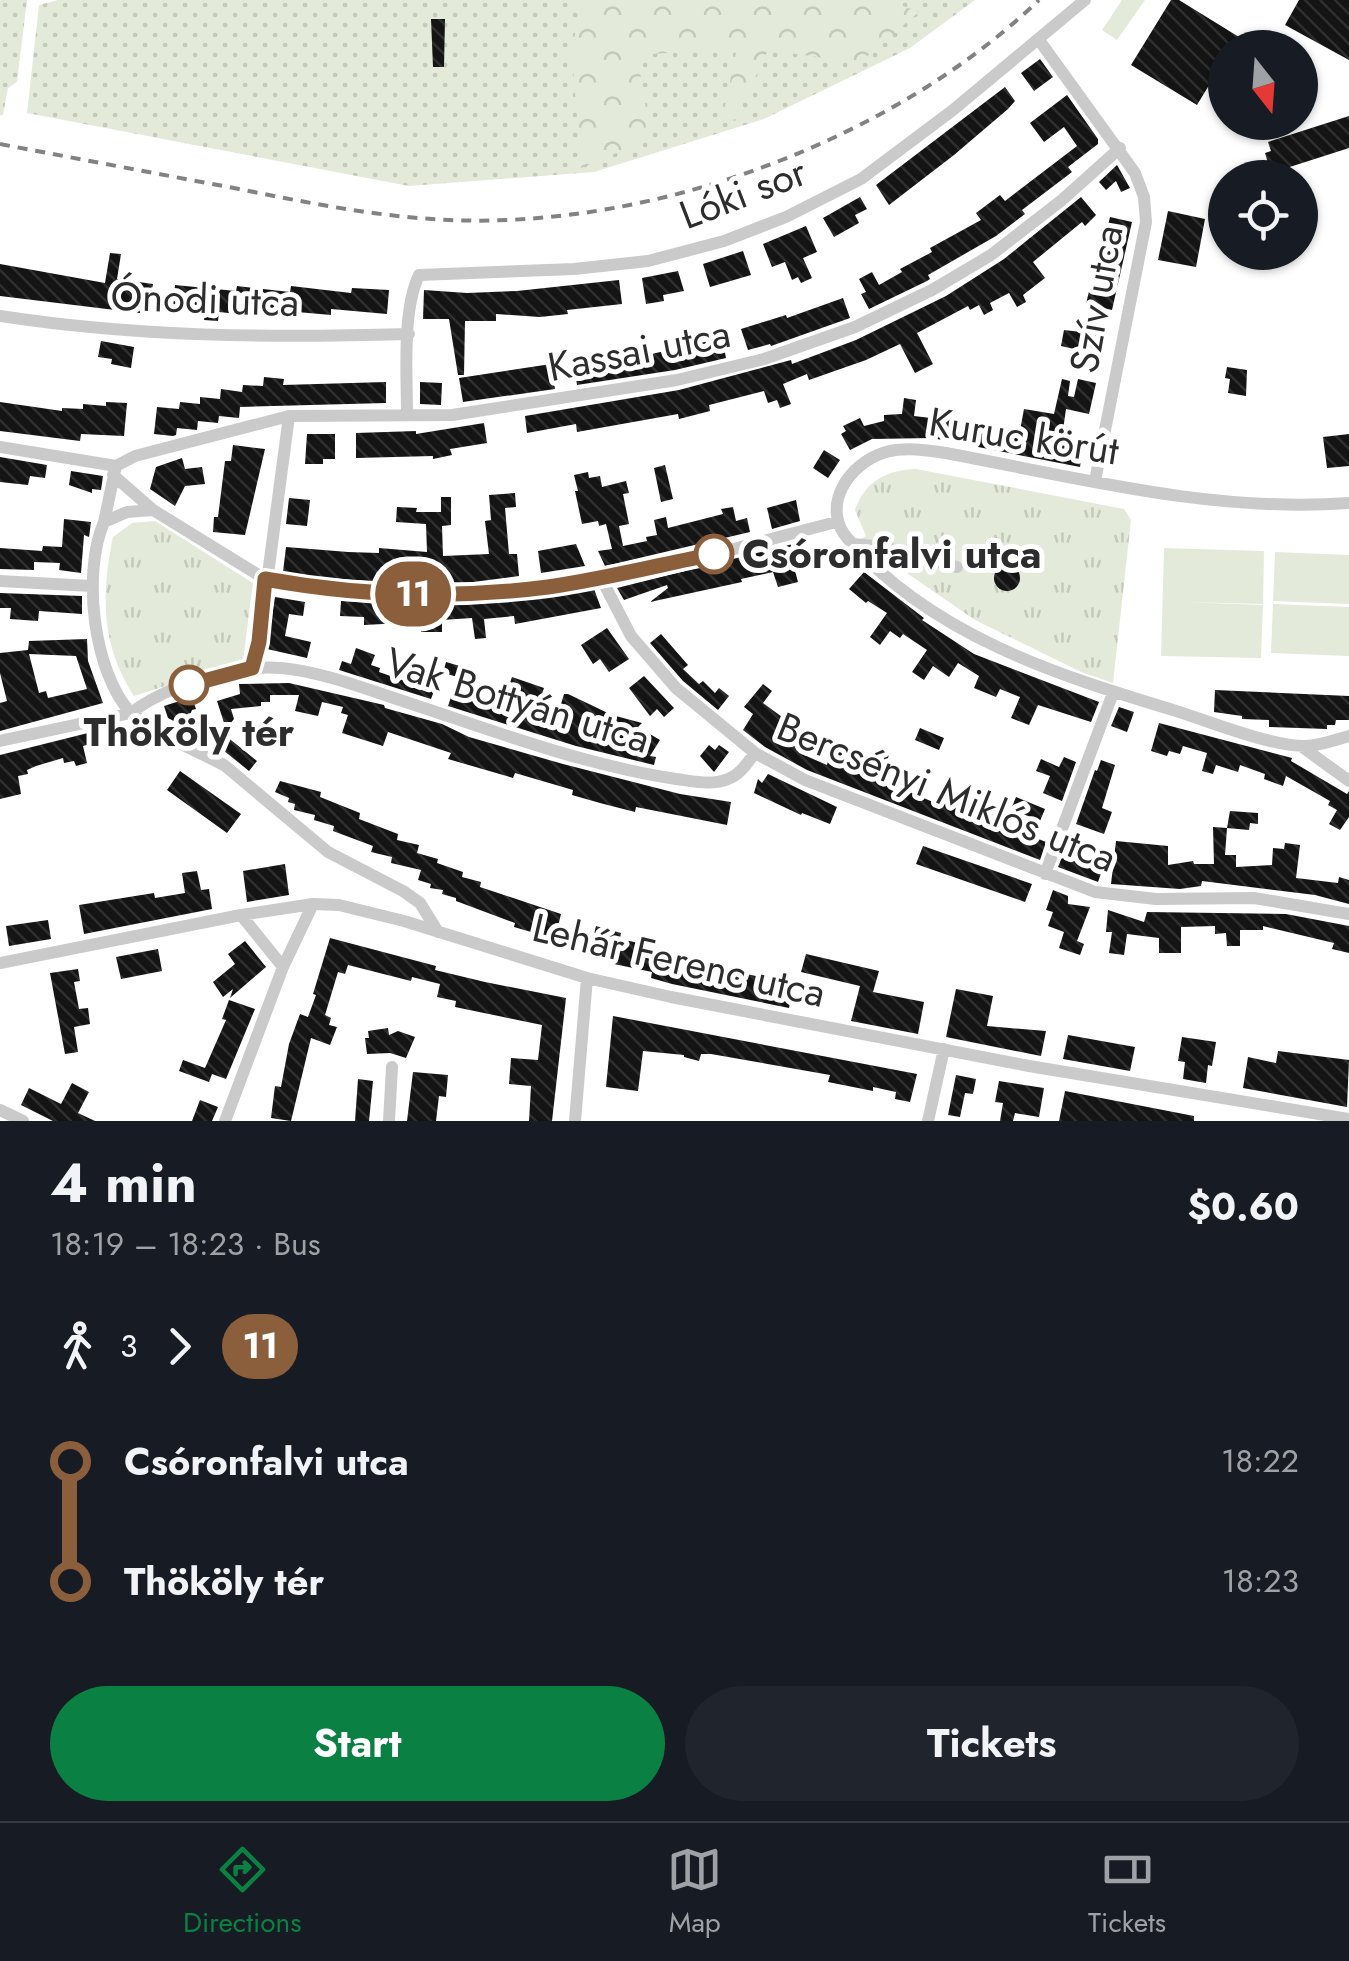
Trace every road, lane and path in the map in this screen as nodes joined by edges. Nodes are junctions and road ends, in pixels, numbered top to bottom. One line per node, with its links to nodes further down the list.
1 (1086, 0): 2 (street, Lóki sor)
2 (1039, 40): 3 (street, Szív utca); 5 (street, Lóki sor)
3 (1120, 148): 6 (street, Kassai utca); 10 (street, Szív utca)
4 (0, 316): 5 (street, Ónodi utca)
5 (408, 334): 6 (street)
6 (407, 414): 7 (street, Kassai utca)
7 (289, 416): 9 (street, Kassai utca); 18 (street)
8 (0, 447): 9 (street)
9 (115, 470): 12 (street); 13 (street)
10 (1096, 480): 11 (street, Kuruc körút); 14 (street, Kuruc körút)
11 (1349, 503)
12 (153, 510): 13 (street); 18 (street)
13 (104, 522): 20 (street)
14 (836, 522): 15 (street); 17 (street)
15 (853, 544): 16 (street); 22 (street)
16 (957, 567)
17 (601, 578): 18 (street); 27 (street, Bercsényi Miklós utca)
18 (265, 579): 21 (street)
19 (0, 581): 20 (street)
20 (91, 586): 23 (street)
21 (252, 668): 23 (street); 27 (street, Vak Bottyán utca)
22 (1113, 693): 26 (street); 29 (street)
23 (131, 713): 25 (street); 33 (street)
24 (1349, 736): 26 (street)
25 (0, 742)
26 (1301, 746): 28 (street)
27 (755, 753): 29 (street, Bercsényi Miklós utca)
28 (1349, 780)
29 (1046, 874): 31 (street, Bercsényi Miklós utca)
30 (314, 904): 32 (street, Lehár Ferenc utca); 33 (street, Lehár Ferenc utca); 35 (street)
31 (1349, 914)
32 (242, 915): 34 (street, Lehár Ferenc utca); 35 (street)
33 (438, 932): 36 (street, Lehár Ferenc utca)
34 (0, 964)
35 (283, 967): 42 (street)
36 (587, 978): 37 (street, Lehár Ferenc utca); 44 (street)
37 (944, 1049): 40 (street, Lehár Ferenc utca); 45 (street)
38 (392, 1067): 43 (street)
39 (0, 1110): 41 (street)
40 (1349, 1120)
41 (23, 1121)
42 (225, 1121)
43 (388, 1121)
44 (575, 1121)
45 (928, 1121)

